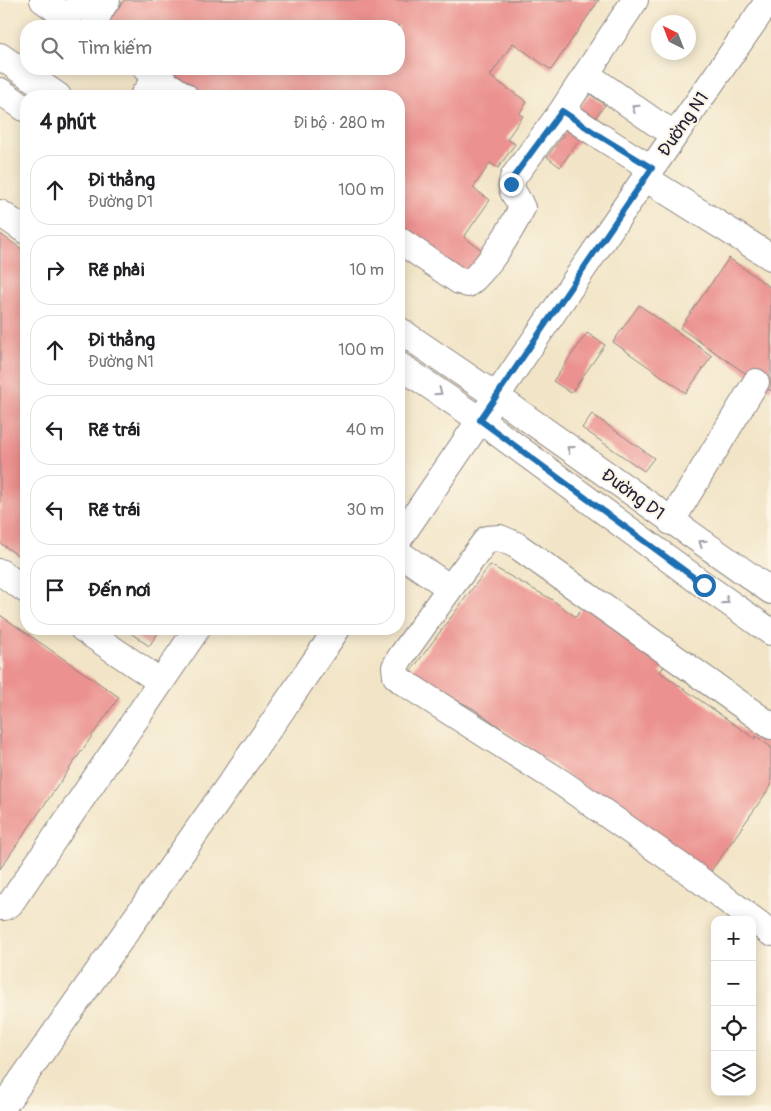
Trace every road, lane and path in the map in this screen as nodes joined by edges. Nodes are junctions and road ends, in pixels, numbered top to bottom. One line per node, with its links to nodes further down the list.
1 (44, 0): 2 (street)
2 (83, 0)
3 (107, 0): 6 (street)
4 (635, 0): 9 (street)
5 (770, 0): 17 (street, Đường N1)
6 (95, 20)
7 (0, 56): 8 (street)
8 (20, 70)
9 (586, 74): 16 (street); 17 (street, one-way to 9)
10 (28, 75): 12 (street)
11 (148, 81): 13 (street)
12 (49, 90)
13 (170, 90)
14 (0, 91): 15 (street)
15 (20, 105)
16 (562, 111): 18 (street); 21 (street)
17 (676, 134): 18 (street, Đường N1)
18 (649, 173): 22 (street); 26 (street, Đường N1)
19 (0, 213): 20 (street)
20 (20, 227)
21 (405, 244)
22 (771, 257)
23 (405, 334): 26 (street, Đường D1)
24 (405, 369): 27 (street, Đường D1, one-way to 27)
25 (756, 382): 28 (street)
26 (496, 396): 27 (street, Đường N1); 28 (street, Đường D1, one-way to 26)
27 (480, 420): 29 (street, Đường N1); 35 (street, Đường D1, one-way to 35)
28 (671, 522): 34 (street, Đường D1, one-way to 28)
29 (405, 530)
30 (405, 557): 33 (street)
31 (0, 572): 32 (street)
32 (20, 586)
33 (450, 588): 40 (street); 42 (street)
34 (771, 591)
35 (771, 632)
36 (92, 635): 39 (street)
37 (193, 635): 39 (street)
38 (334, 635): 43 (street)
39 (161, 682): 41 (street)
40 (771, 726)
41 (0, 906)
42 (771, 933)
43 (0, 1111)

